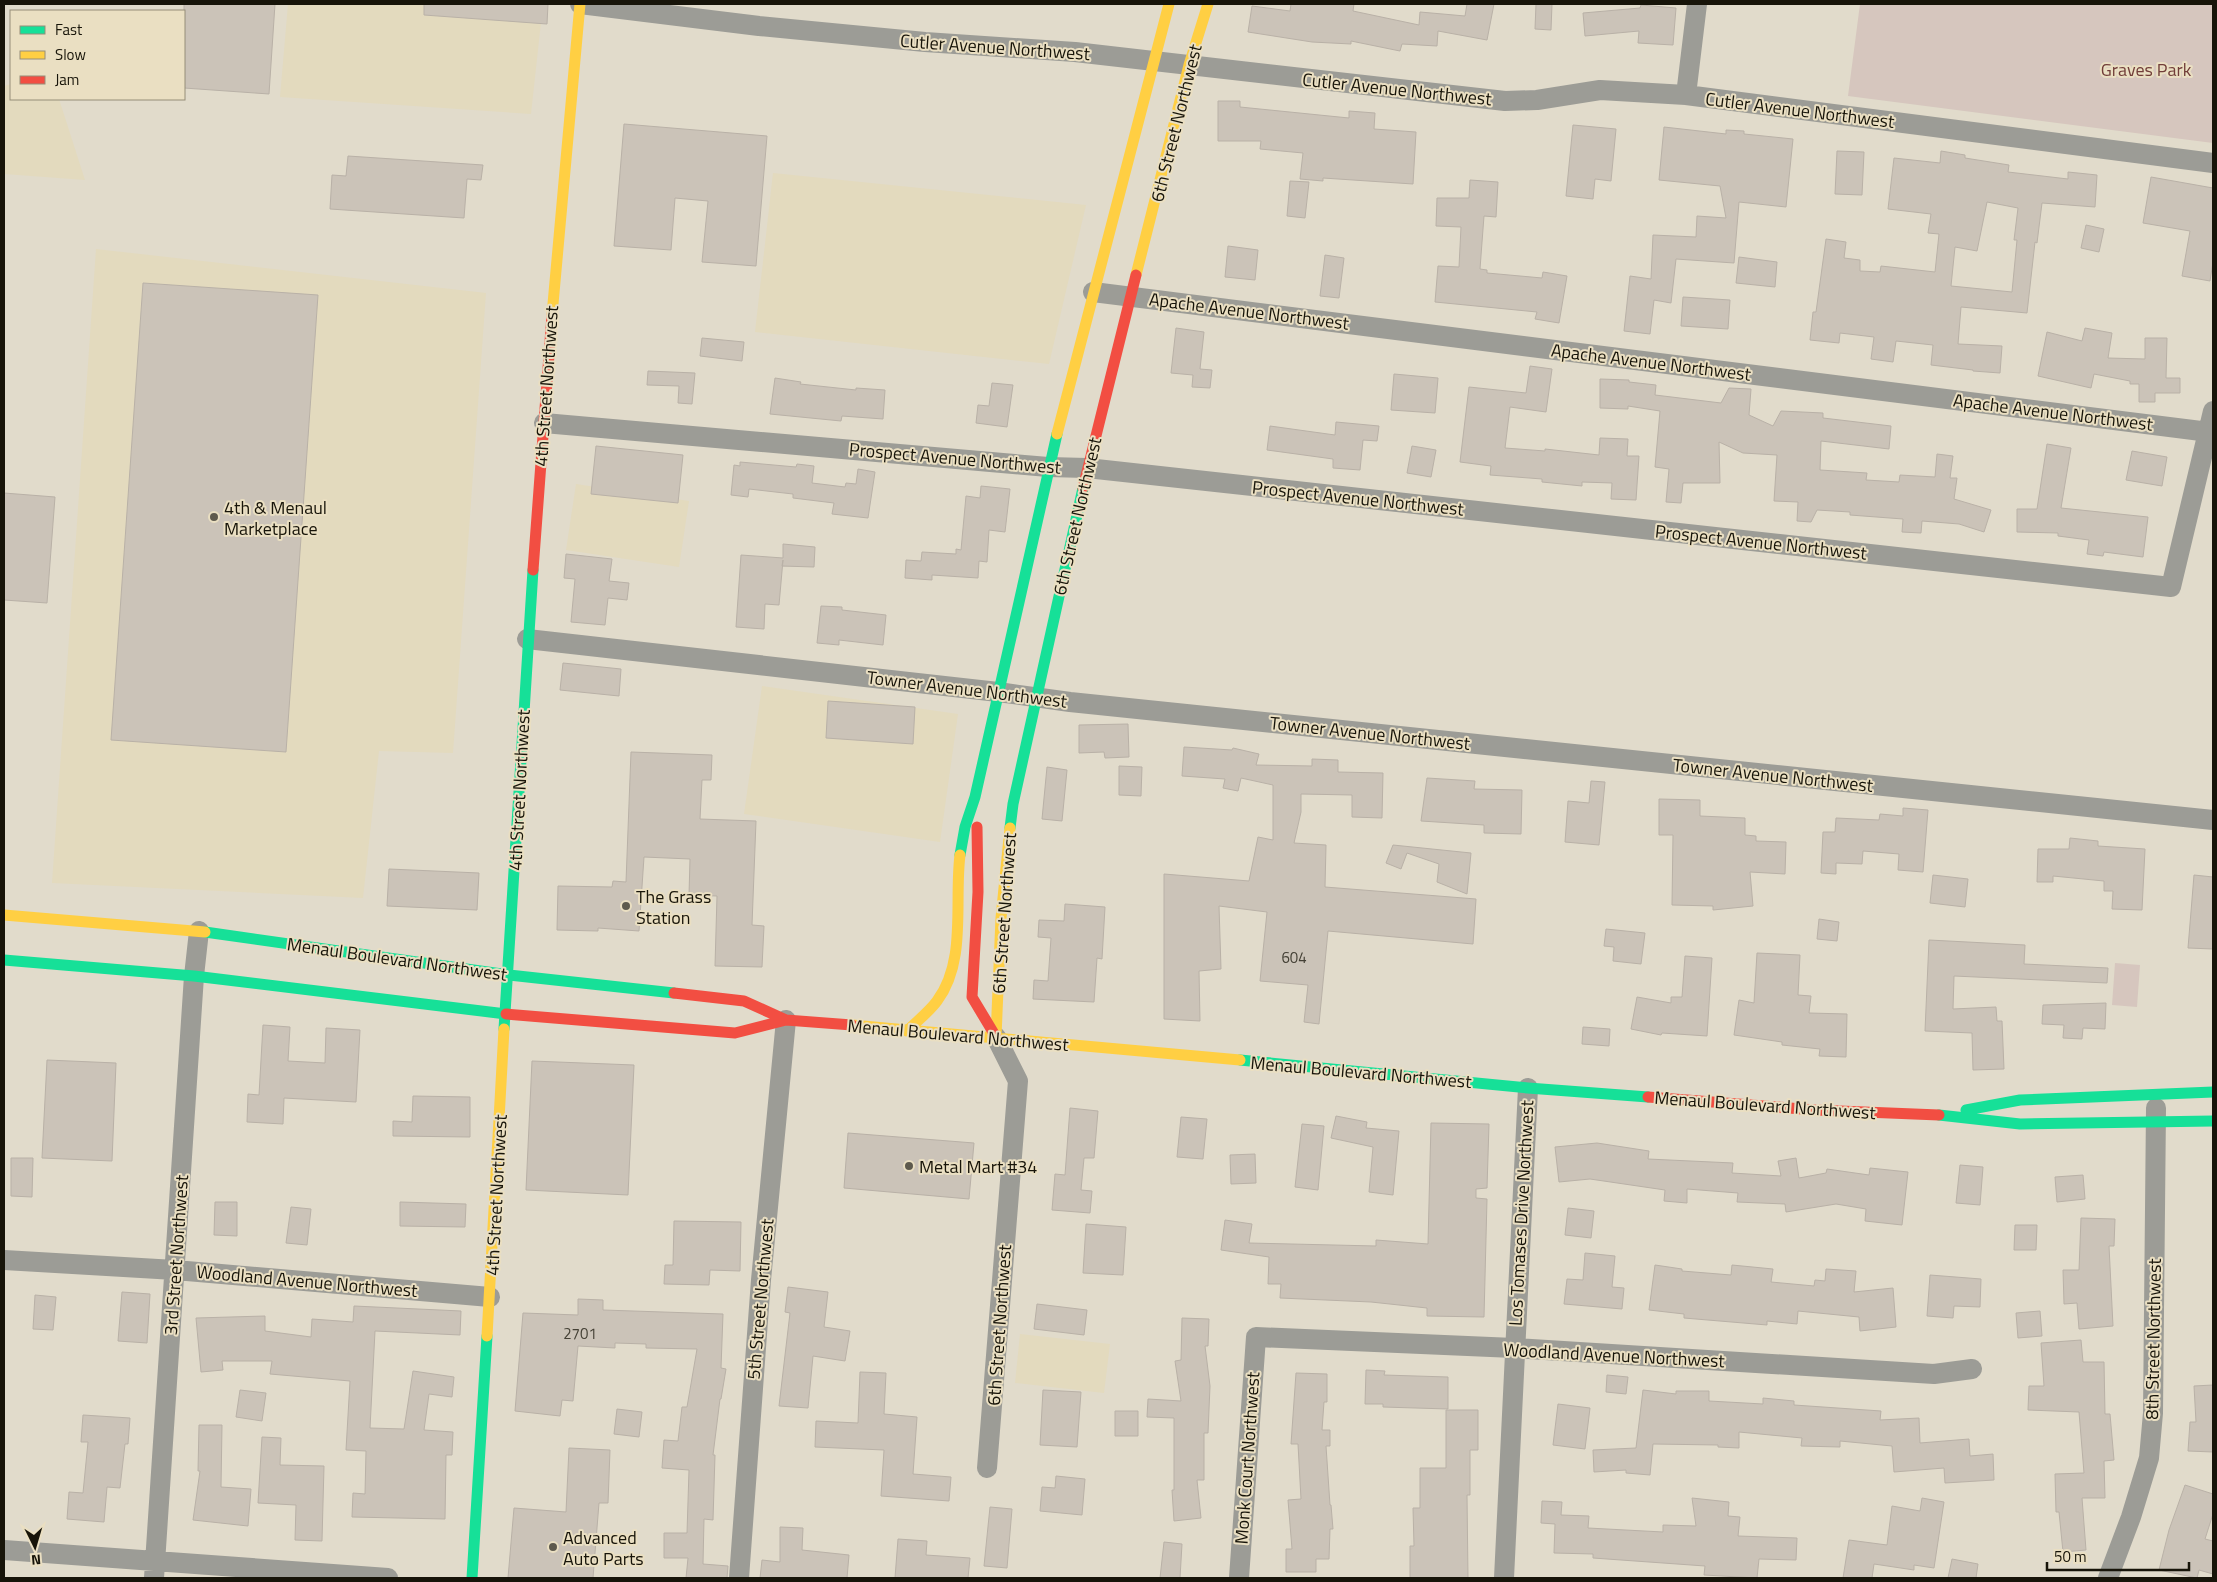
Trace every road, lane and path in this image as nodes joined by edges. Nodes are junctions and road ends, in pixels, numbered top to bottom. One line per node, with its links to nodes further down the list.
1 (580, 4): 5 (street, Cutler Avenue Northwest); 12 (main road, 4th Street Northwest)
2 (1169, 4): 5 (main road, 6th Street Northwest)
3 (1208, 4): 6 (main road, 6th Street Northwest)
4 (1697, 4): 7 (street)
5 (1154, 62): 6 (street, Cutler Avenue Northwest); 9 (main road, 6th Street Northwest)
6 (1189, 65): 7 (street, Cutler Avenue Northwest); 10 (main road, 6th Street Northwest)
7 (1686, 95): 8 (street, Cutler Avenue Northwest)
8 (2213, 163)
9 (1093, 292): 10 (street, Apache Avenue Northwest); 14 (main road, 6th Street Northwest)
10 (1132, 296): 13 (street, Apache Avenue Northwest); 15 (main road, 6th Street Northwest)
11 (2213, 411): 13 (street)
12 (544, 423): 14 (street, Prospect Avenue Northwest); 16 (main road, 4th Street Northwest)
13 (2209, 432): 15 (street, Prospect Avenue Northwest)
14 (1048, 467): 15 (street, Prospect Avenue Northwest); 17 (main road, 6th Street Northwest)
15 (1087, 468): 18 (main road, 6th Street Northwest)
16 (528, 639): 17 (street, Towner Avenue Northwest); 24 (main road, 4th Street Northwest)
17 (998, 692): 18 (street, Towner Avenue Northwest); 19 (main road, 6th Street Northwest)
18 (1036, 697): 20 (street, Towner Avenue Northwest); 29 (main road, 6th Street Northwest)
19 (975, 797): 28 (main road, 6th Street Northwest); 29 (main road, 6th Street Northwest)
20 (2213, 820)
21 (4, 915): 22 (main road, Menaul Boulevard Northwest)
22 (199, 931): 24 (main road, Menaul Boulevard Northwest); 25 (street, 3rd Street Northwest)
23 (4, 960): 25 (main road, Menaul Boulevard Northwest)
24 (509, 975): 26 (main road, 4th Street Northwest); 27 (main road, Menaul Boulevard Northwest)
25 (194, 976): 26 (main road, Menaul Boulevard Northwest); 37 (street, 3rd Street Northwest)
26 (506, 1014): 27 (main road, Menaul Boulevard Northwest); 38 (main road, 4th Street Northwest)
27 (786, 1020): 28 (main road, Menaul Boulevard Northwest); 47 (street, 5th Street Northwest)
28 (906, 1030): 29 (main road, Menaul Boulevard Northwest)
29 (996, 1037): 30 (main road, Menaul Boulevard Northwest); 42 (street, 6th Street Northwest)
30 (1528, 1088): 33 (main road, Menaul Boulevard Northwest); 40 (street, Los Tomases Drive Northwest)
31 (2213, 1092): 32 (main road, Menaul Boulevard Northwest)
32 (2157, 1094): 33 (main road, Menaul Boulevard Northwest); 35 (street, 8th Street Northwest)
33 (1938, 1115): 35 (main road, Menaul Boulevard Northwest)
34 (2213, 1121): 35 (main road, Menaul Boulevard Northwest)
35 (2156, 1122): 50 (street, 8th Street Northwest)
36 (4, 1260): 37 (street, Woodland Avenue Northwest)
37 (175, 1270): 38 (street, Woodland Avenue Northwest); 44 (street, 3rd Street Northwest)
38 (490, 1298): 46 (main road, 4th Street Northwest)
39 (1256, 1337): 40 (street, Woodland Avenue Northwest); 48 (street, Monk Court Northwest)
40 (1514, 1348): 41 (street, Woodland Avenue Northwest); 49 (street, Los Tomases Drive Northwest)
41 (1972, 1369)
42 (988, 1468)
43 (4, 1550): 44 (street)
44 (155, 1570): 45 (street)
45 (388, 1578)
46 (472, 1578)
47 (739, 1578)
48 (1239, 1578)
49 (1504, 1578)
50 (2108, 1578)

